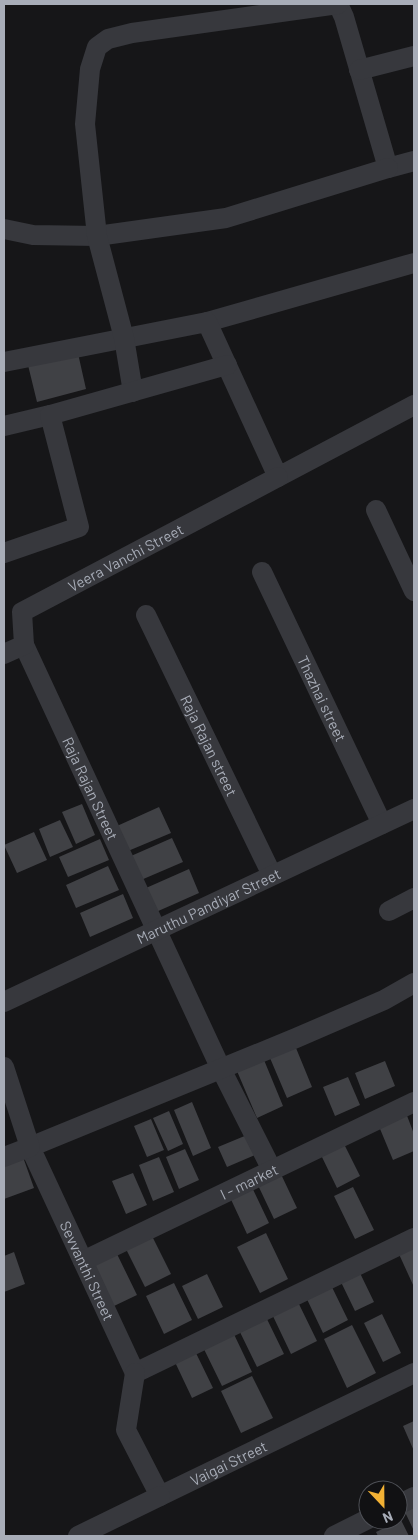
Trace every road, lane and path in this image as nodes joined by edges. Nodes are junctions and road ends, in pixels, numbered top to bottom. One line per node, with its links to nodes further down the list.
1 (338, 4): 3 (street); 7 (street)
2 (414, 56): 3 (street)
3 (359, 70): 5 (street)
4 (414, 161): 5 (street)
5 (388, 168): 7 (street)
6 (4, 228): 7 (street)
7 (98, 236): 10 (street)
8 (414, 263): 9 (street)
9 (207, 322): 10 (street); 12 (street)
10 (124, 338): 11 (street); 13 (street)
11 (4, 362)
12 (227, 365): 13 (street); 17 (street)
13 (133, 392): 15 (street)
14 (414, 405): 17 (street)
15 (50, 415): 16 (street); 19 (street)
16 (4, 426)
17 (278, 477): 23 (street, Veera Vanchi Street)
18 (376, 510): 21 (street)
19 (4, 553)
20 (262, 572): 26 (street, Thazhai street)
21 (414, 591)
22 (146, 616): 27 (street, Raja Rajan street)
23 (24, 645): 24 (street); 30 (street, Raja Rajan Street)
24 (4, 654)
25 (414, 809): 26 (street, Maruthu Pandiyar Street)
26 (382, 824): 27 (street, Maruthu Pandiyar Street)
27 (272, 875): 30 (street, Maruthu Pandiyar Street)
28 (414, 898): 29 (street)
29 (389, 911)
30 (156, 930): 32 (street, Maruthu Pandiyar Street); 34 (street, Raja Rajan Street)
31 (414, 983): 34 (street)
32 (4, 1002)
33 (4, 1067): 36 (street, Sevvanthi Street)
34 (221, 1069): 36 (street); 38 (street, I - market)
35 (414, 1102): 38 (street, I - market)
36 (30, 1147): 37 (street); 40 (street, Sevvanthi Street)
37 (4, 1157)
38 (272, 1170): 40 (street, I - market)
39 (414, 1238): 41 (street)
40 (83, 1261): 41 (street, Sevvanthi Street)
41 (135, 1373): 43 (street)
42 (414, 1374): 43 (street, Vaigai Street)
43 (160, 1496): 45 (street, Vaigai Street)
44 (358, 1524): 46 (street)
45 (78, 1536)
46 (334, 1536)

